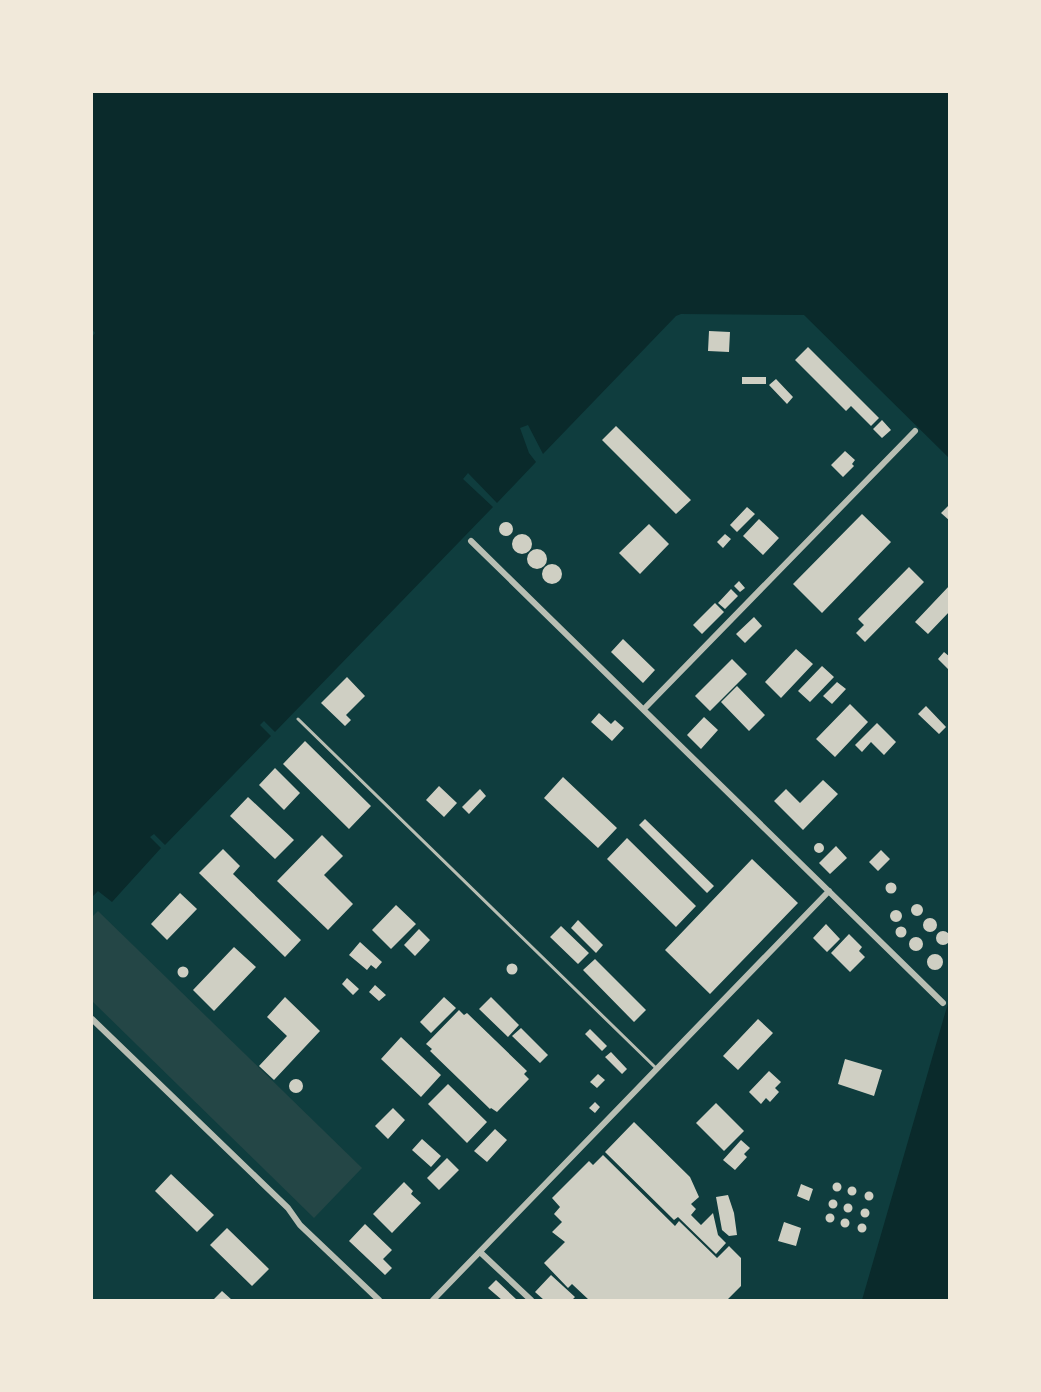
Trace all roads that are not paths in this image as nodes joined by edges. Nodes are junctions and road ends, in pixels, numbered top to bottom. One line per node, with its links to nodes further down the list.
1 (915, 431): 3 (street)
2 (471, 541): 3 (street)
3 (644, 709): 5 (street)
4 (298, 719): 8 (lane)
5 (829, 891): 6 (street); 8 (street)
6 (943, 1003)
7 (92, 1019): 10 (street)
8 (657, 1069): 9 (street)
9 (480, 1252): 11 (street); 12 (street)
10 (379, 1300)
11 (433, 1300)
12 (531, 1300)

